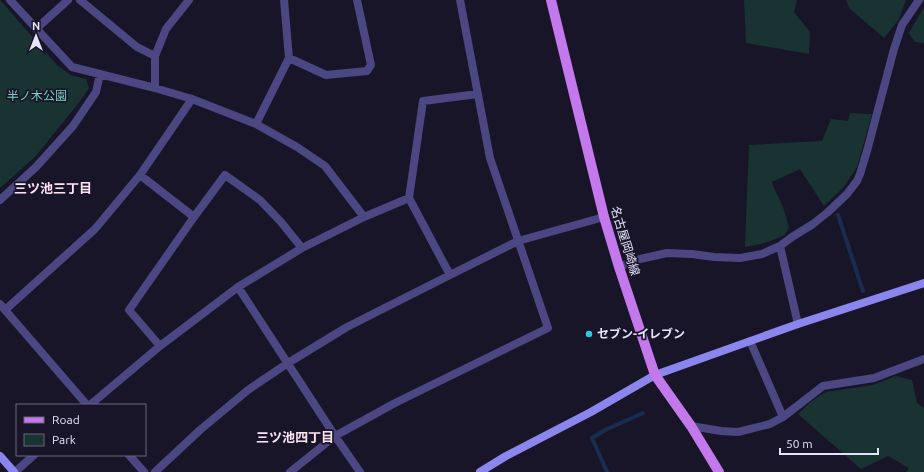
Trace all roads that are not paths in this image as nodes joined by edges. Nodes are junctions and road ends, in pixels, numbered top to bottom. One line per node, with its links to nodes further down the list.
1 (10, 0): 10 (street)
2 (68, 0): 10 (street)
3 (80, 0): 11 (street)
4 (190, 0): 11 (street)
5 (284, 0): 12 (street)
6 (357, 0): 12 (street)
7 (460, 0): 15 (street)
8 (551, 0): 23 (main road, 名古屋岡崎線)
9 (919, 0): 25 (street)
10 (36, 29): 13 (street)
11 (155, 56): 14 (street)
12 (289, 58): 17 (street)
13 (100, 74): 14 (street); 20 (street)
14 (154, 88): 16 (street)
15 (478, 94): 19 (street); 24 (street)
16 (192, 99): 17 (street); 18 (street)
17 (256, 124): 22 (street)
18 (140, 175): 21 (street); 31 (street)
19 (409, 198): 22 (street); 28 (street)
20 (0, 200)
21 (194, 217): 26 (street); 34 (street)
22 (364, 217): 26 (street)
23 (604, 217): 24 (street); 27 (main road, 名古屋岡崎線)
24 (518, 242): 28 (street); 42 (street)
25 (780, 246): 27 (street); 32 (street)
26 (302, 248): 30 (street)
27 (619, 267): 37 (main road, 名古屋岡崎線)
28 (450, 275): 36 (street)
29 (924, 283): 32 (street)
30 (238, 287): 34 (street); 36 (street)
31 (3, 307): 38 (street)
32 (798, 324): 33 (street)
33 (750, 341): 37 (street); 40 (street)
34 (160, 346): 39 (street)
35 (924, 359): 40 (street)
36 (288, 363): 42 (street); 48 (street)
37 (655, 375): 41 (main road, 名古屋岡崎線); 51 (street)
38 (86, 404)
39 (91, 404)
40 (783, 417): 41 (street)
41 (691, 426): 52 (main road, 名古屋岡崎線)
42 (335, 436): 49 (street); 50 (street)
43 (0, 456): 46 (street)
44 (33, 456): 46 (street)
45 (130, 456): 47 (street)
46 (15, 472)
47 (144, 472)
48 (156, 472)
49 (290, 472)
50 (360, 472)
51 (480, 472)
52 (719, 472)

